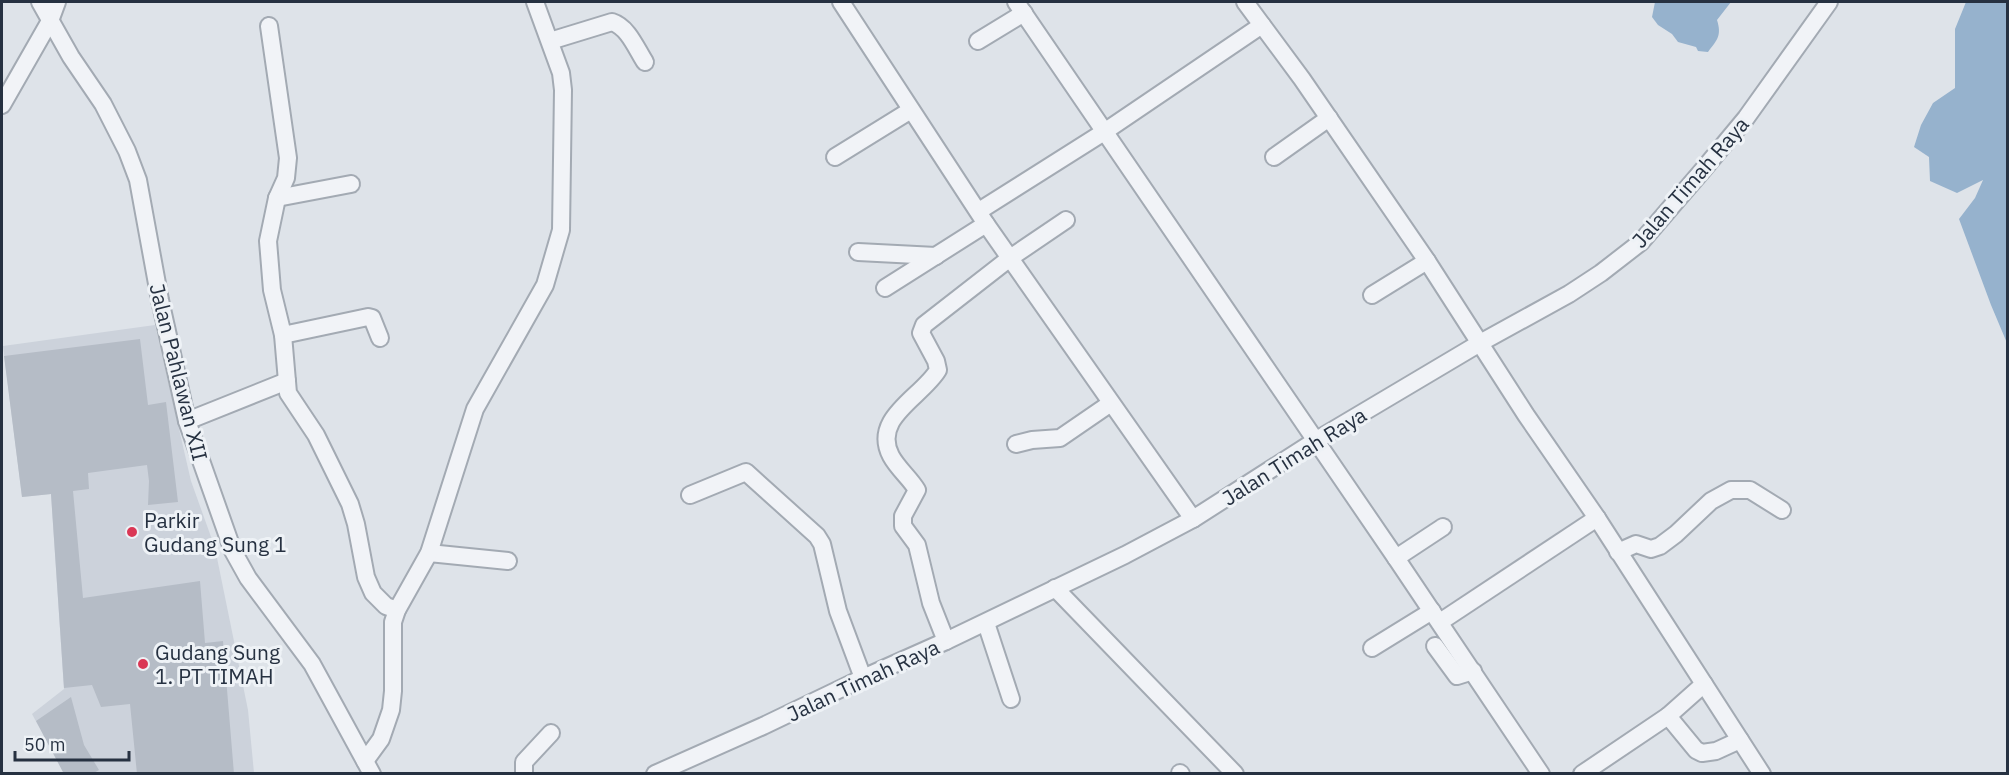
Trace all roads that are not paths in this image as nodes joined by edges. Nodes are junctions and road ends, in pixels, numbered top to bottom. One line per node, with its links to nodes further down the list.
1 (40, 2): 8 (street, Jalan Pahlawan XII)
2 (57, 2): 8 (street)
3 (535, 2): 11 (street)
4 (841, 2): 15 (street)
5 (1245, 2): 9 (street)
6 (1829, 2): 32 (street, Jalan Timah Raya)
7 (1020, 7): 12 (street); 17 (street)
8 (50, 21): 14 (street); 35 (street, Jalan Pahlawan XII)
9 (1262, 25): 16 (street); 17 (street)
10 (268, 26): 21 (street)
11 (550, 41): 13 (street); 44 (street)
12 (978, 41)
13 (645, 62)
14 (2, 105)
15 (911, 110): 18 (street); 22 (street)
16 (1329, 118): 19 (street); 27 (street)
17 (1104, 132): 22 (street); 36 (street)
18 (835, 157)
19 (1274, 157)
20 (351, 184): 21 (street)
21 (277, 198): 30 (street)
22 (982, 217): 25 (street); 26 (street)
23 (1066, 220): 26 (street)
24 (858, 252): 25 (street)
25 (936, 255): 28 (street)
26 (1010, 258): 34 (street); 51 (street)
27 (1427, 261): 29 (street); 32 (street)
28 (885, 288)
29 (1372, 295)
30 (283, 335): 31 (street); 33 (street)
31 (380, 338)
32 (1480, 343): 36 (street, Jalan Timah Raya); 40 (street)
33 (286, 381): 35 (street); 48 (street)
34 (1111, 403): 37 (street); 41 (street)
35 (187, 421): 61 (street, Jalan Pahlawan XII)
36 (1315, 441): 41 (street, Jalan Timah Raya); 45 (street)
37 (1016, 444)
38 (690, 495): 55 (street)
39 (1782, 510): 43 (street)
40 (1597, 518): 43 (street); 49 (street)
41 (1193, 519): 47 (street, Jalan Timah Raya)
42 (1443, 527): 45 (street)
43 (1618, 552): 56 (street)
44 (429, 553): 46 (street); 48 (street)
45 (1396, 558): 49 (street)
46 (508, 561)
47 (1055, 588): 50 (street, Jalan Timah Raya); 64 (street)
48 (397, 610): 61 (street)
49 (1436, 616): 53 (street); 54 (street)
50 (986, 623): 51 (street, Jalan Timah Raya); 57 (street)
51 (946, 642): 55 (street, Jalan Timah Raya)
52 (1435, 645): 54 (street)
53 (1372, 648)
54 (1473, 671): 65 (street)
55 (863, 678): 63 (street, Jalan Timah Raya)
56 (1704, 684): 58 (street); 60 (street)
57 (1011, 699)
58 (1668, 716): 60 (street); 66 (street)
59 (551, 733): 62 (street)
60 (1740, 740): 67 (street)
61 (369, 767)
62 (524, 774)
63 (655, 774)
64 (1235, 774)
65 (1541, 774)
66 (1582, 774)
67 (1762, 774)

